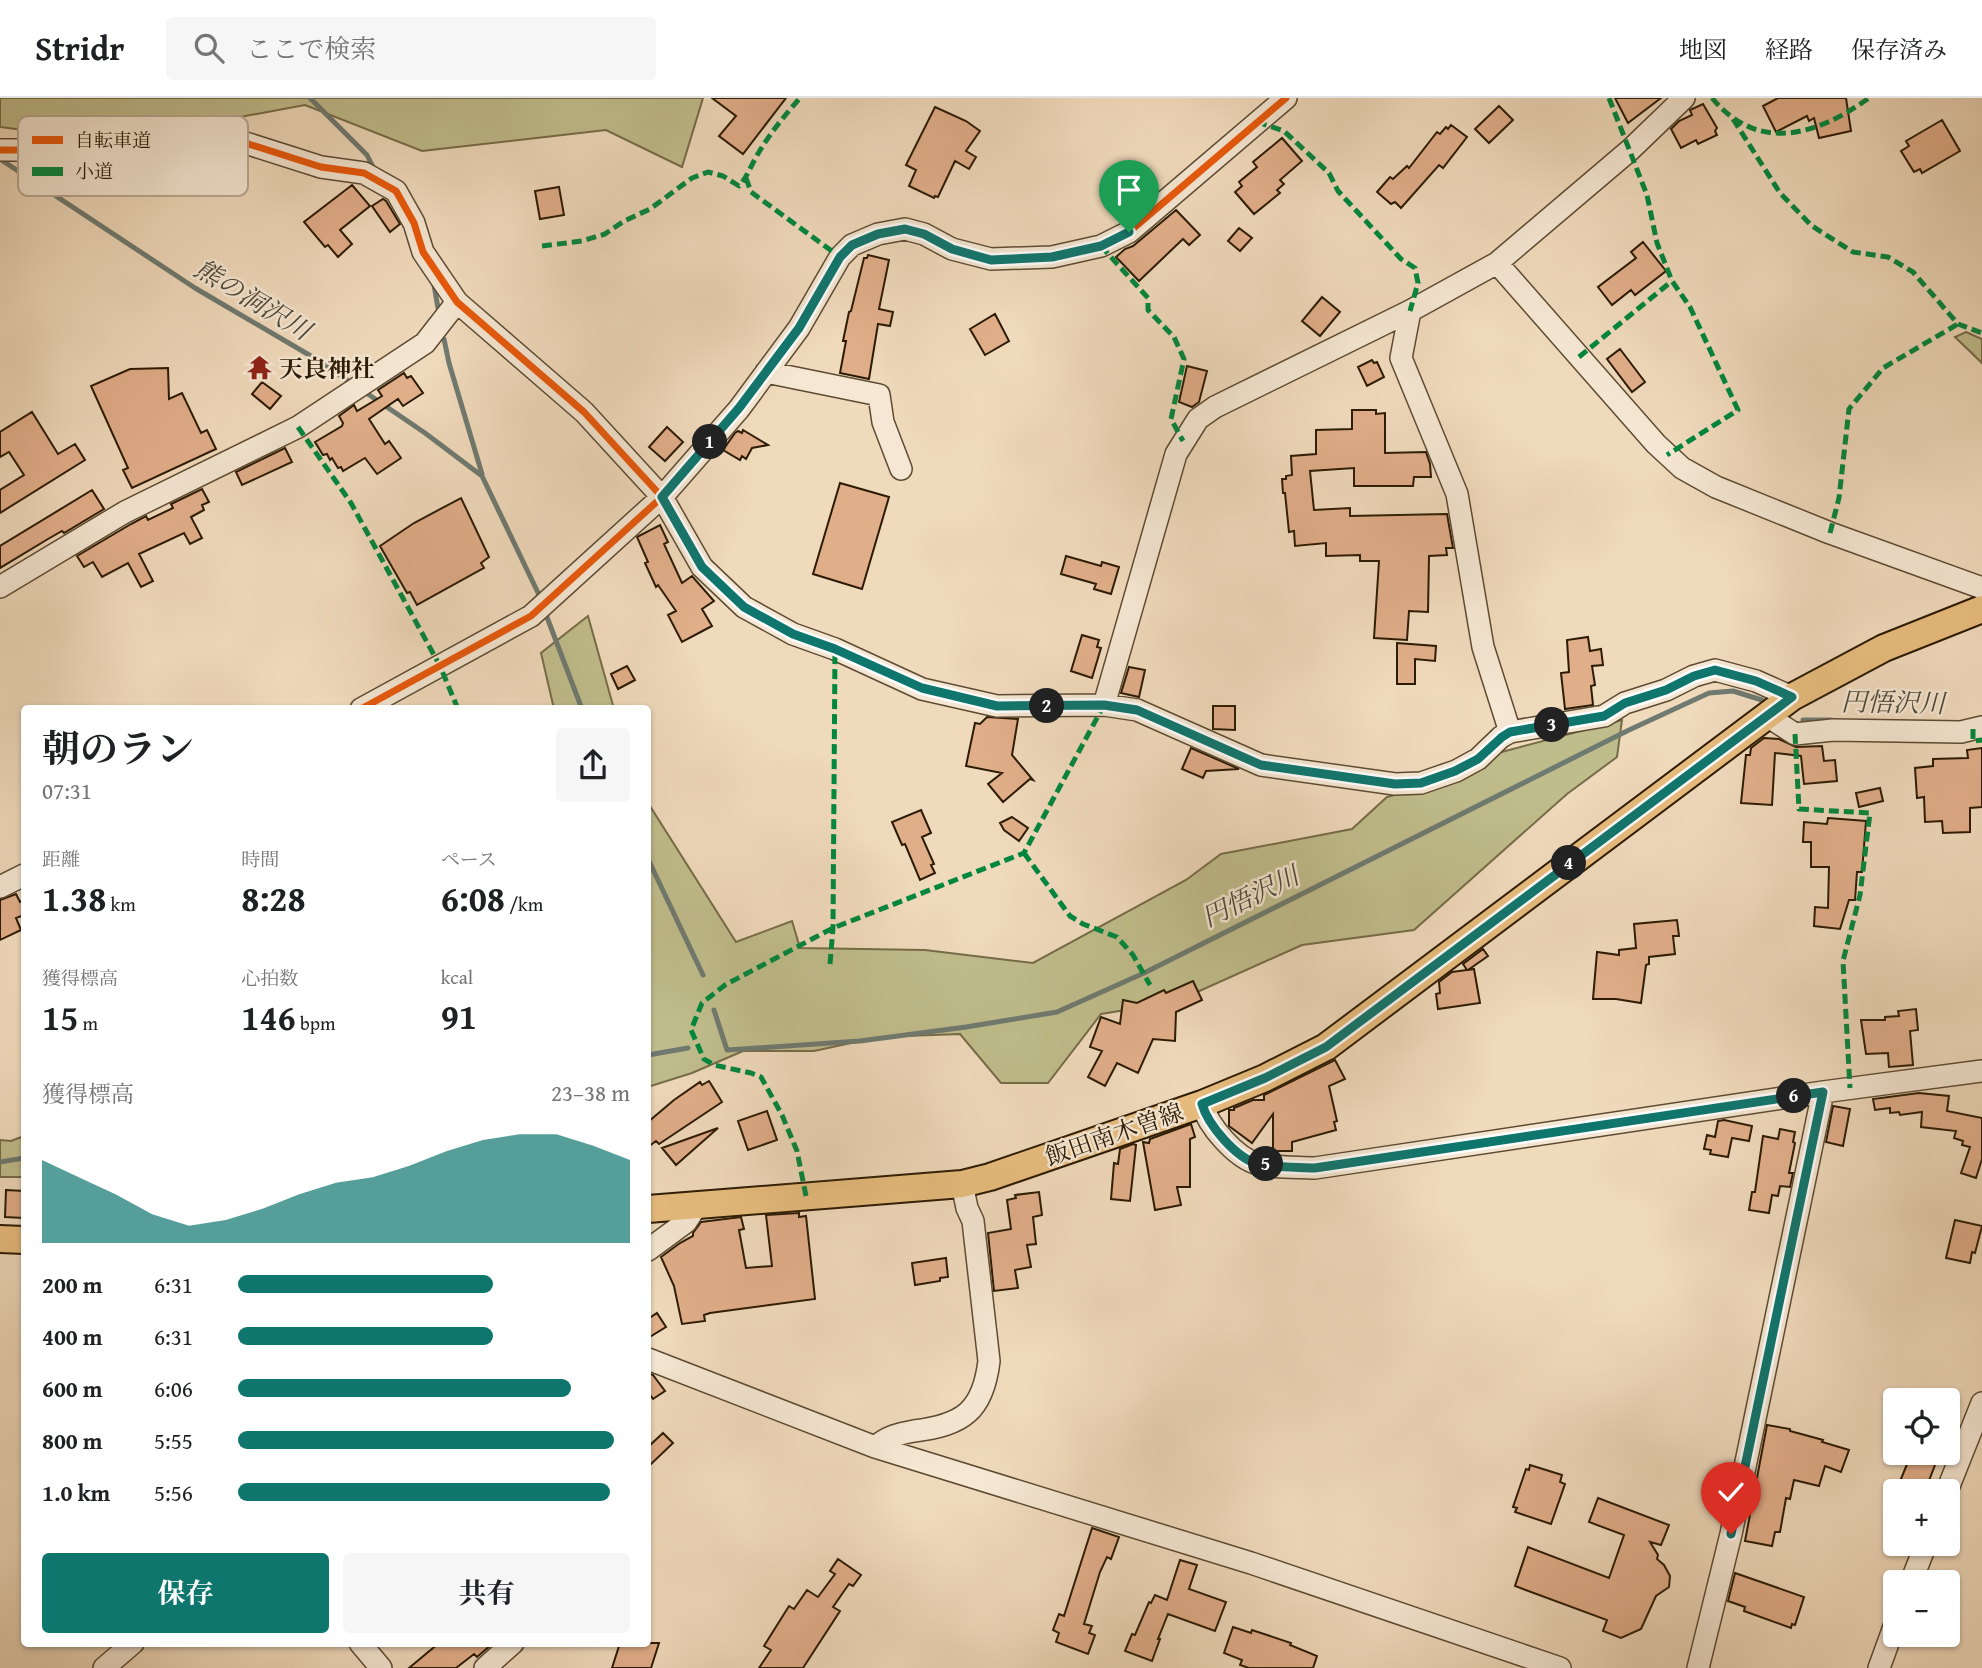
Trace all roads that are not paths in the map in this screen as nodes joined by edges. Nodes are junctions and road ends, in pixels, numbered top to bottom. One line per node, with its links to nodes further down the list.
1 (1286, 98): 9 (street)
2 (1684, 98): 6 (street)
3 (248, 144): 7 (street)
4 (0, 150): 5 (street)
5 (18, 150)
6 (1497, 263): 8 (street); 13 (street)
7 (457, 302): 11 (street); 12 (street)
8 (1410, 311): 17 (street); 20 (street)
9 (766, 372): 10 (street); 11 (street)
10 (901, 469)
11 (662, 497): 16 (street); 17 (street)
12 (0, 587)
13 (1982, 588)
14 (1982, 609): 15 (main road, 飯田南木曽線)
15 (1792, 697): 18 (main road, 飯田南木曽線); 20 (street)
16 (368, 705)
17 (1104, 705): 20 (street)
18 (1767, 716): 19 (street); 25 (main road, 飯田南木曽線)
19 (1982, 727)
20 (1510, 732)
21 (21, 876): 22 (street)
22 (0, 887)
23 (1982, 1071): 24 (street)
24 (1823, 1092): 25 (street); 44 (street)
25 (1202, 1104): 26 (main road, 飯田南木曽線)
26 (962, 1184): 27 (main road, 飯田南木曽線); 34 (street)
27 (697, 1205): 28 (main road, 飯田南木曽線); 31 (street)
28 (651, 1209)
29 (0, 1239): 30 (main road)
30 (21, 1240)
31 (651, 1248)
32 (651, 1360): 34 (street)
33 (1982, 1402): 35 (street)
34 (875, 1447): 43 (street)
35 (1952, 1479)
36 (128, 1647): 40 (street)
37 (363, 1647): 41 (street)
38 (509, 1647): 42 (street)
39 (1887, 1647): 45 (street)
40 (104, 1668)
41 (381, 1668)
42 (485, 1668)
43 (1560, 1668)
44 (1698, 1668)
45 (1879, 1668)

